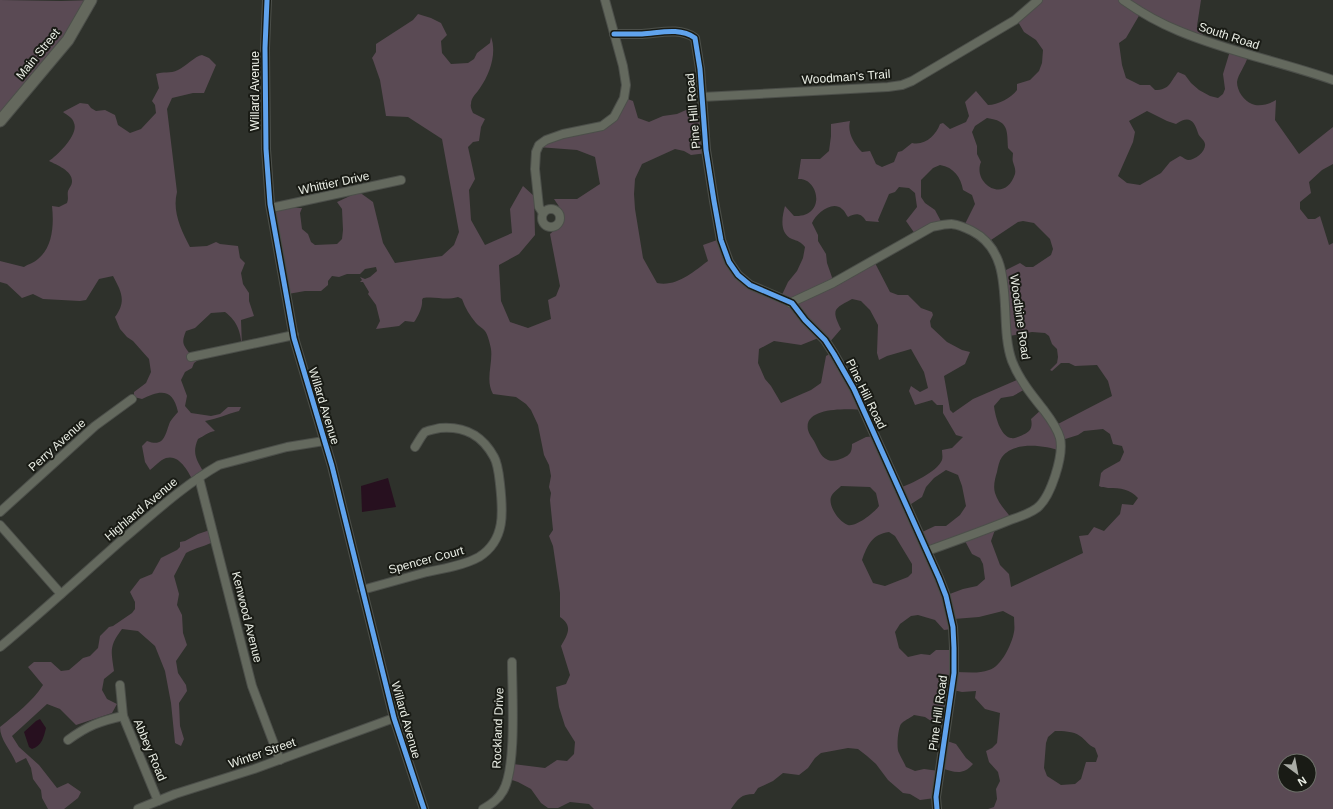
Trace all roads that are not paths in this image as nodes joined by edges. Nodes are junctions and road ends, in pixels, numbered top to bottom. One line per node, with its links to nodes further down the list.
1 (91, 0): 9 (main road, Main Street)
2 (266, 0): 11 (street, Willard Avenue)
3 (605, 0): 6 (street)
4 (1038, 0): 8 (street, Woodman's Trail)
5 (1122, 0): 7 (street, South Road)
6 (614, 34): 8 (street, Pine Hill Road); 12 (street)
7 (1333, 80)
8 (702, 97): 13 (street, Pine Hill Road)
9 (0, 121)
10 (401, 180): 11 (street, Whittier Drive)
11 (271, 208): 14 (street, Willard Avenue)
12 (543, 213)
13 (790, 303): 22 (street, Pine Hill Road); 22 (street, Woodbine Road)
14 (294, 335): 15 (street); 17 (street, Willard Avenue)
15 (191, 357)
16 (132, 399): 20 (street, Perry Avenue)
17 (324, 441): 19 (street, Highland Avenue); 23 (street, Willard Avenue)
18 (415, 447): 23 (street, Spencer Court)
19 (199, 478): 24 (street, Highland Avenue); 31 (street, Kenwood Avenue)
20 (0, 512)
21 (0, 525): 24 (street)
22 (927, 551): 36 (street, Pine Hill Road)
23 (362, 590): 29 (street, Willard Avenue)
24 (62, 594): 25 (street, Highland Avenue)
25 (0, 647)
26 (512, 662): 35 (street, Rockland Drive)
27 (120, 685): 28 (street, Abbey Road)
28 (123, 716): 30 (street); 32 (street, Abbey Road)
29 (394, 718): 31 (street, Winter Street); 34 (street, Willard Avenue)
30 (68, 740)
31 (280, 760): 32 (street, Winter Street)
32 (158, 801): 33 (street, Winter Street)
33 (138, 809)
34 (424, 809)
35 (483, 809)
36 (937, 809)

